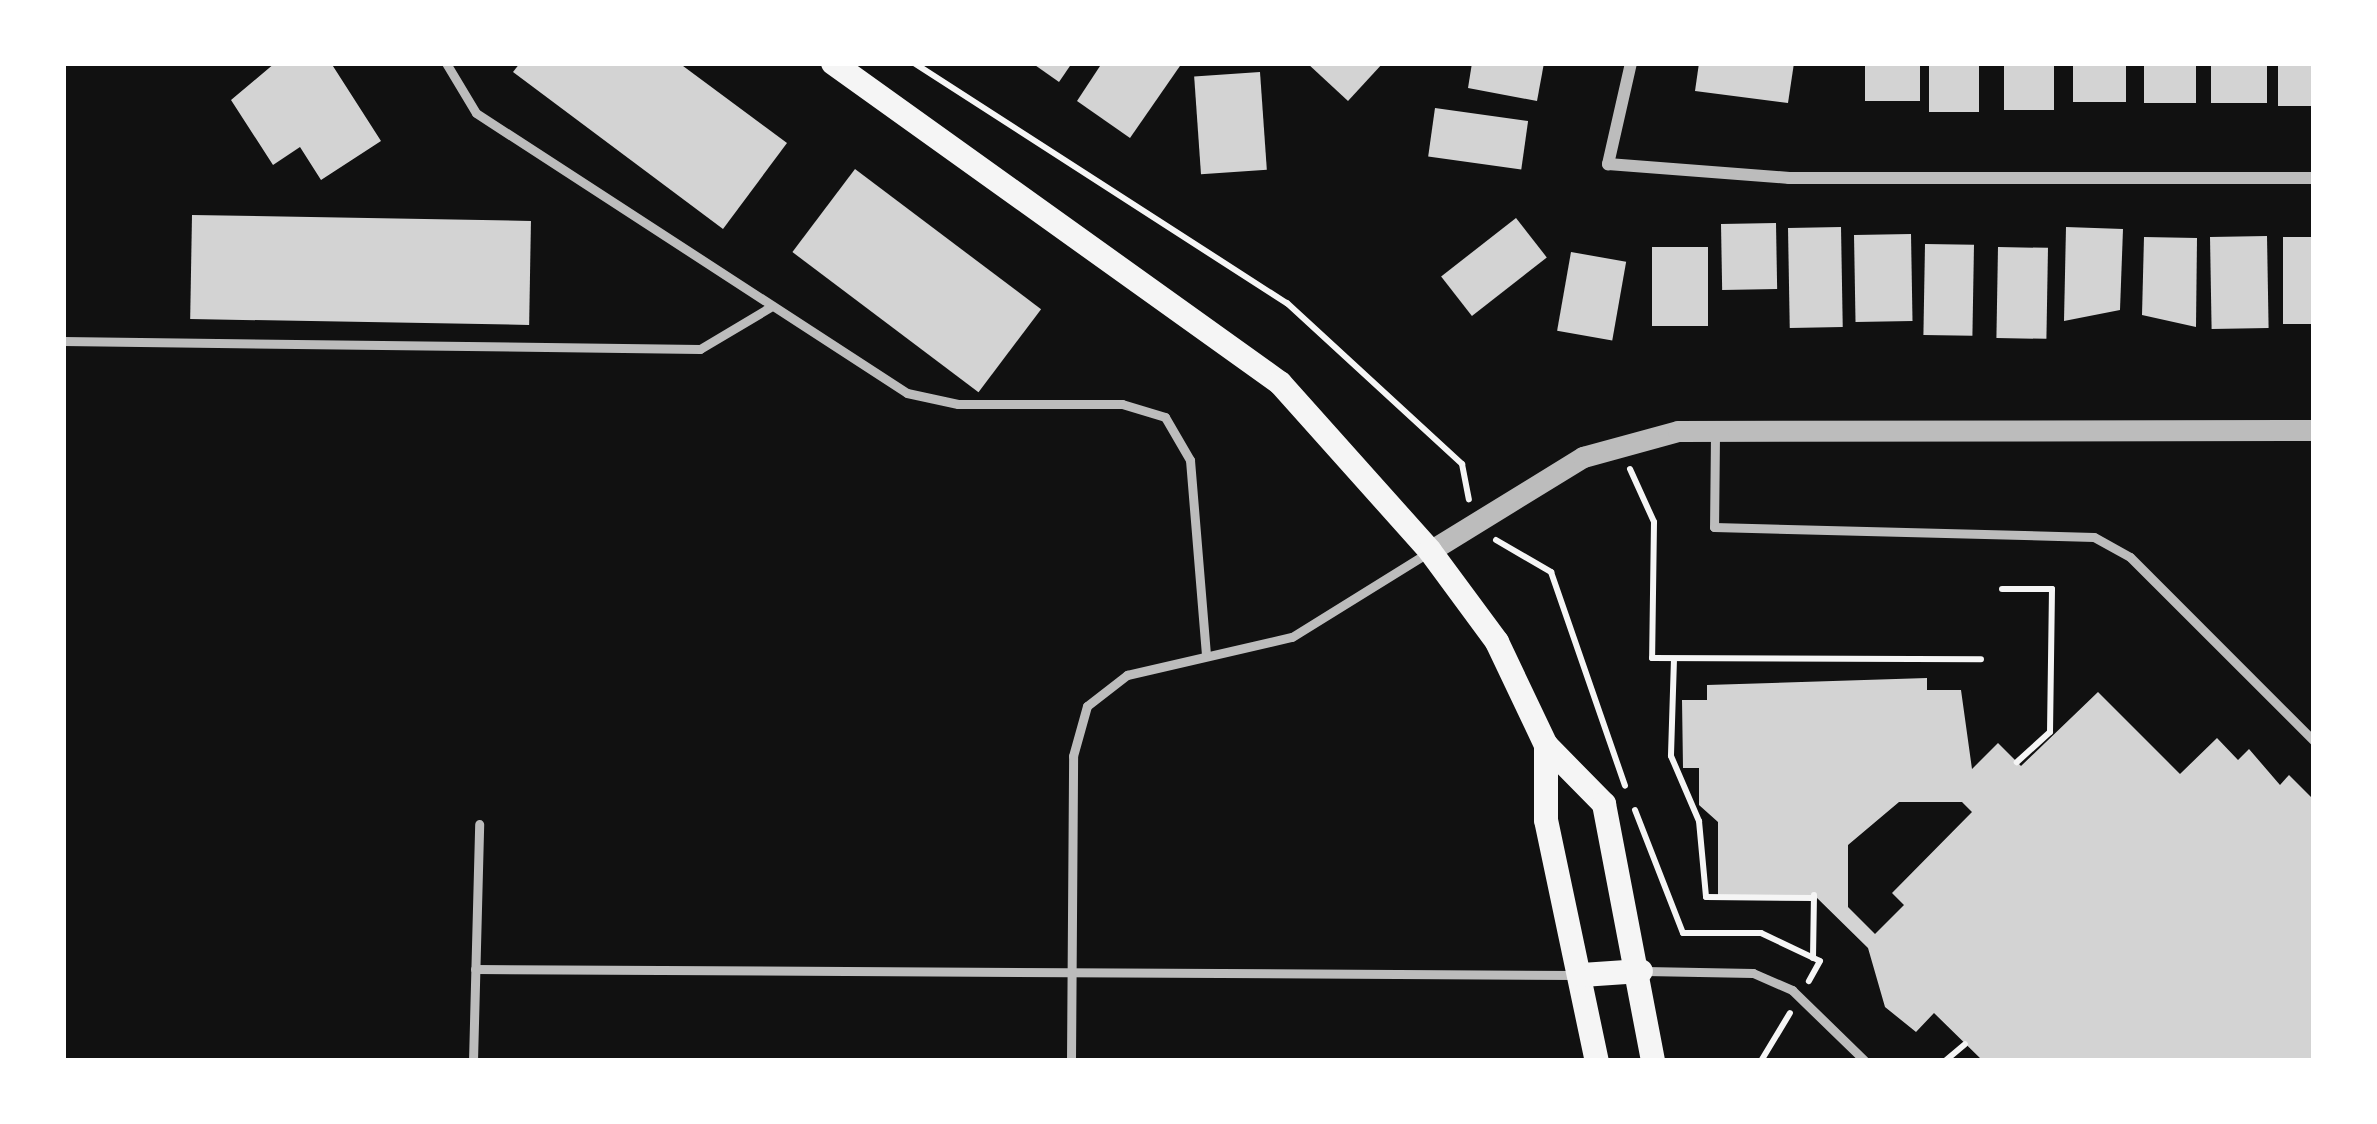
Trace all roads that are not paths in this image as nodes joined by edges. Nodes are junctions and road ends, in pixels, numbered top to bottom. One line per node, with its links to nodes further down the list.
1 (446, 63): 5 (lane)
2 (833, 63): 9 (main road)
3 (1631, 63): 4 (street)
4 (2314, 178)
5 (772, 306): 6 (lane); 10 (lane)
6 (63, 341)
7 (2314, 430): 8 (street)
8 (1715, 431): 9 (street); 11 (lane)
9 (1430, 551): 10 (lane); 12 (main road)
10 (1206, 653): 16 (lane)
11 (2314, 741)
12 (1546, 746): 15 (main road); 17 (main road)
13 (479, 824): 14 (lane)
14 (475, 969): 16 (lane); 18 (lane)
15 (1641, 971): 17 (main road); 21 (main road); 22 (lane)
16 (1072, 973): 17 (lane); 19 (lane)
17 (1582, 976): 20 (main road)
18 (473, 1061)
19 (1071, 1061)
20 (1597, 1061)
21 (1652, 1061)
22 (1865, 1061)

